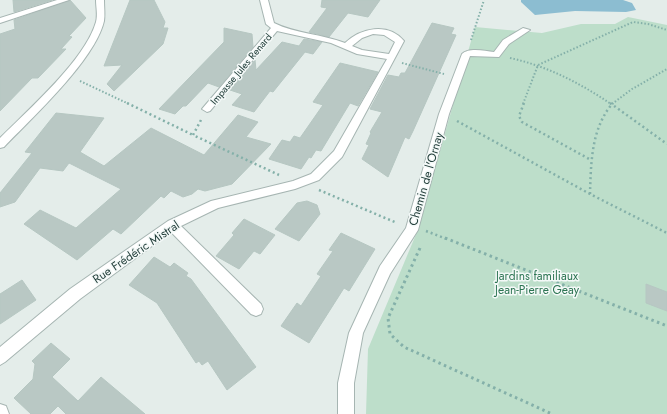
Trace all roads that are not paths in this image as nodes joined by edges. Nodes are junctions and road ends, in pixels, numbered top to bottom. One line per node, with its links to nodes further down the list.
1 (65, 0): 4 (street)
2 (100, 0): 10 (street)
3 (264, 0): 5 (street)
4 (0, 21)
5 (275, 28): 7 (street); 9 (street, Impasse Jules Renard)
6 (526, 30): 14 (street, Chemin de l'Ornay)
7 (347, 46): 8 (street); 8 (street, Rue Frédéric Mistral)
8 (392, 57): 11 (street, Rue Frédéric Mistral)
9 (207, 109)
10 (0, 144)
11 (172, 224): 12 (street); 13 (street, Rue Frédéric Mistral)
12 (256, 309)
13 (0, 357)
14 (346, 414)

